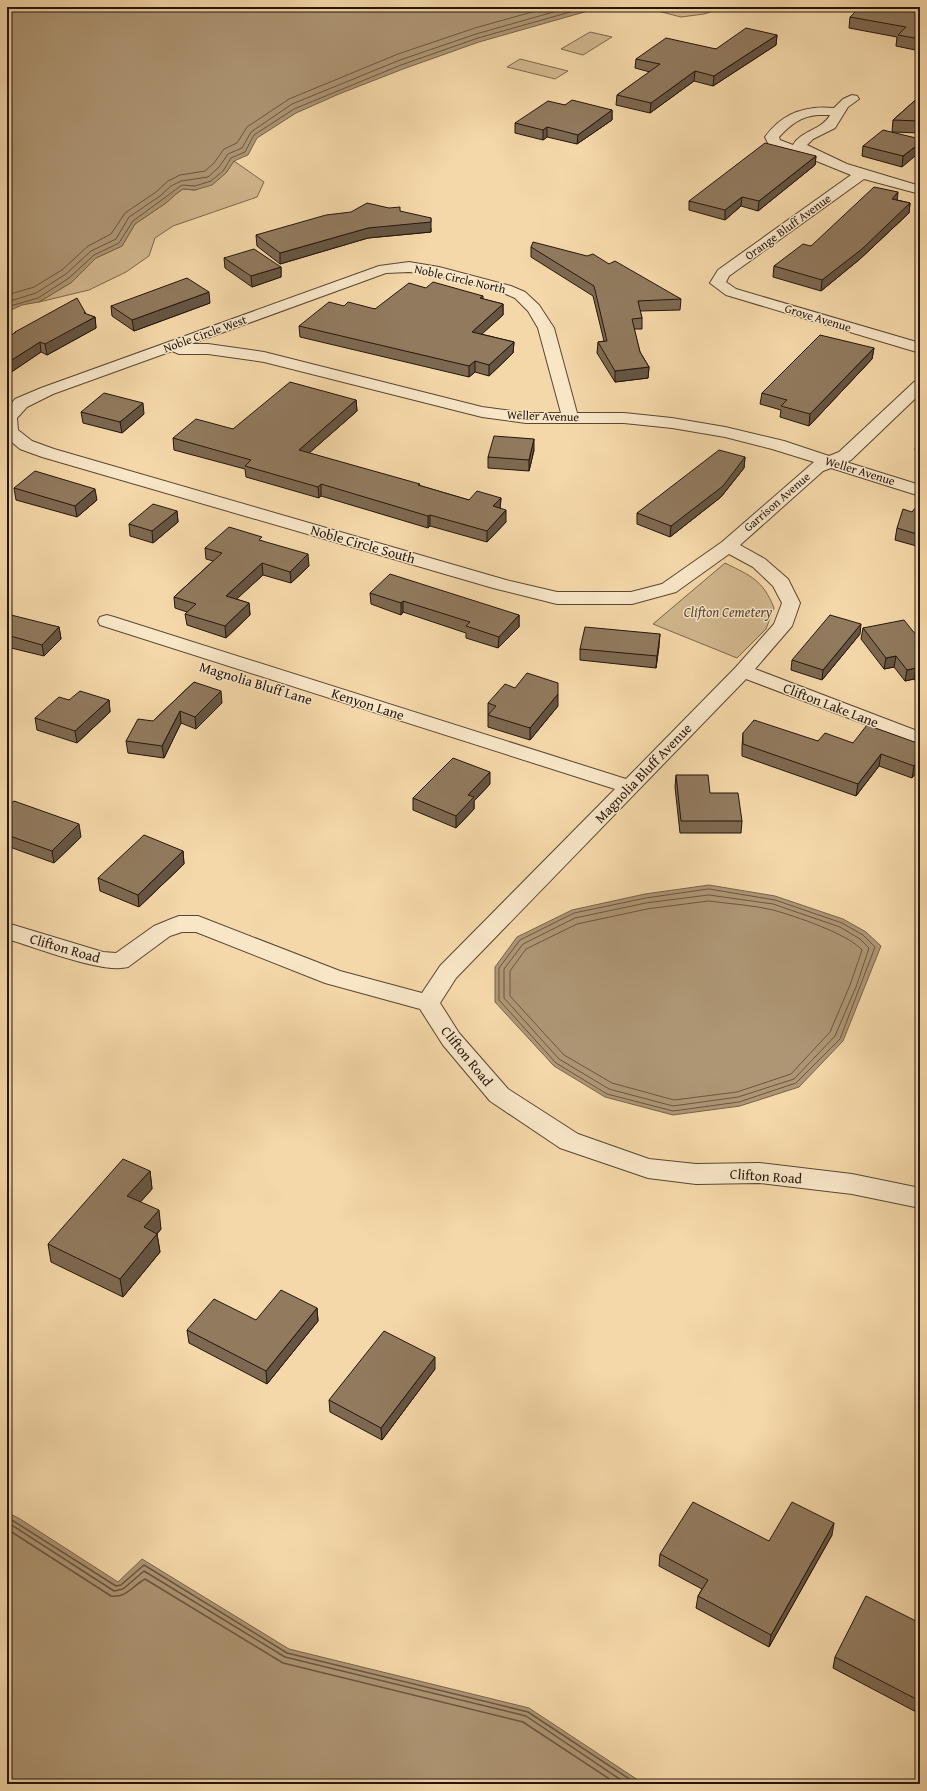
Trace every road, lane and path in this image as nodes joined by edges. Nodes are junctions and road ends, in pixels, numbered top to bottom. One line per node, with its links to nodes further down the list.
1 (852, 99): 2 (street)
2 (839, 112): 3 (street); 3 (street)
3 (811, 154): 4 (street)
4 (862, 174): 5 (street); 7 (street, Orange Bluff Avenue)
5 (920, 190)
6 (409, 267): 8 (street, Noble Circle West); 14 (street, Noble Circle North)
7 (718, 283): 9 (street, Grove Avenue)
8 (244, 331): 10 (street, Noble Circle West); 11 (street)
9 (920, 348)
10 (164, 349): 11 (street, Weller Avenue); 13 (street, Noble Circle West)
11 (264, 357): 14 (street, Weller Avenue)
12 (920, 385): 15 (street, Garrison Avenue)
13 (9, 417): 17 (street, Noble Circle South)
14 (570, 417): 15 (street, Weller Avenue)
15 (829, 461): 16 (street, Weller Avenue); 17 (street, Garrison Avenue)
16 (920, 491)
17 (728, 546): 19 (street, Magnolia Bluff Avenue)
18 (102, 627): 21 (street, Magnolia Bluff Lane)
19 (742, 671): 20 (street, Clifton Lake Lane); 21 (street, Magnolia Bluff Avenue)
20 (920, 739)
21 (625, 792): 23 (street, Magnolia Bluff Avenue)
22 (7, 931): 23 (street, Clifton Road)
23 (428, 1003): 24 (street, Clifton Road)
24 (920, 1198)

